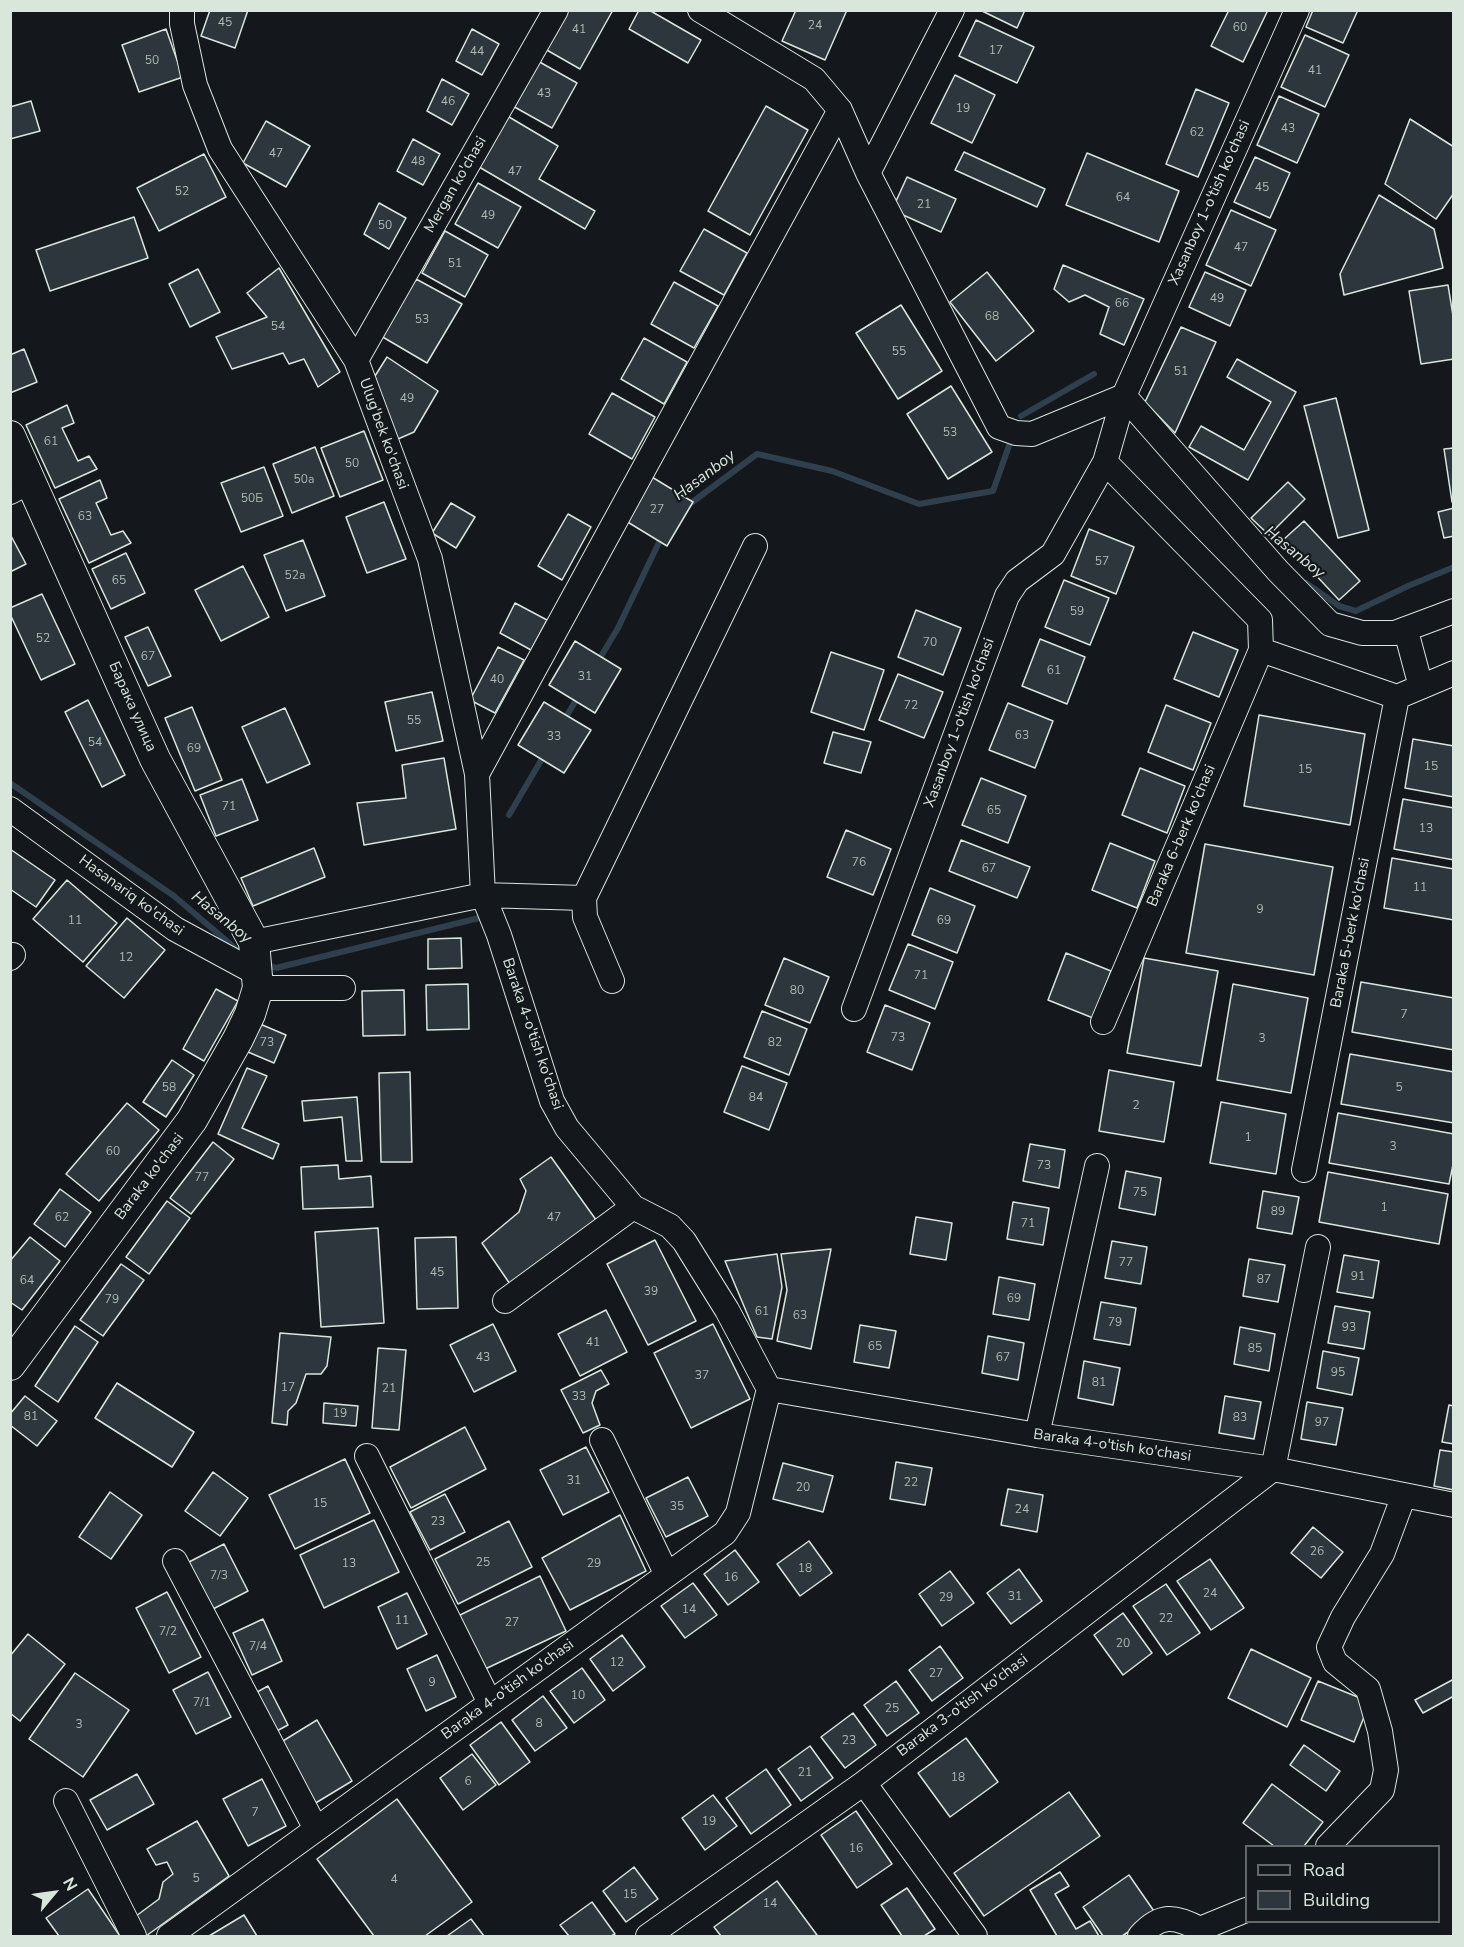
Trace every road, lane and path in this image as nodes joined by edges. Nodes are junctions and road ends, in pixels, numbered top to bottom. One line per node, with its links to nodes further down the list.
1 (182, 10): 8 (street, Ulug'bek ko'chasi)
2 (556, 10): 8 (street, Mergan ko'chasi)
3 (700, 10): 6 (street)
4 (952, 10): 7 (street)
5 (1297, 10): 9 (street, Xasanboy 1-o'tish ko'chasi)
6 (840, 110): 7 (street); 20 (street)
7 (868, 173): 9 (street)
8 (356, 360): 20 (street, Ulug'bek ko'chasi)
9 (1124, 396): 11 (street, Xasanboy 1-o'tish ko'chasi); 15 (street)
10 (10, 436): 12 (main road, Барака улица)
11 (1105, 462): 16 (street); 27 (street, Xasanboy 1-o'tish ko'chasi)
12 (21, 486): 24 (main road, Барака улица)
13 (755, 546): 23 (street)
14 (1454, 611): 15 (street)
15 (1406, 631): 18 (street)
16 (1261, 650): 19 (street); 28 (street, Baraka 6-berk ko'chasi)
17 (1454, 673): 18 (street)
18 (1421, 687): 19 (street)
19 (1397, 697): 30 (street, Baraka 5-berk ko'chasi)
20 (477, 774): 22 (street, Ulug'bek ko'chasi)
21 (10, 809): 24 (street, Hasanariq ko'chasi)
22 (483, 894): 23 (street); 24 (street); 31 (street, Baraka 4-o'tish ko'chasi)
23 (584, 898): 25 (street)
24 (256, 963): 26 (street); 34 (main road, Baraka ko'chasi)
25 (612, 981)
26 (343, 988)
27 (854, 1009)
28 (1103, 1022)
29 (1097, 1166): 36 (street)
30 (1304, 1170)
31 (633, 1207): 33 (street); 35 (street, Baraka 4-o'tish ko'chasi)
32 (1318, 1247): 39 (street)
33 (506, 1302)
34 (10, 1365)
35 (769, 1389): 36 (street, Baraka 4-o'tish ko'chasi); 43 (street, Baraka 4-o'tish ko'chasi)
36 (1037, 1435): 39 (street, Baraka 4-o'tish ko'chasi)
37 (602, 1440): 43 (street)
38 (367, 1456): 44 (street)
39 (1273, 1469): 40 (street, Baraka 4-o'tish ko'chasi); 45 (street, Baraka 3-o'tish ko'chasi)
40 (1404, 1495): 41 (street, Baraka 4-o'tish ko'chasi); 48 (street)
41 (1454, 1505)
42 (175, 1562): 47 (street)
43 (667, 1575): 44 (street, Baraka 4-o'tish ko'chasi)
44 (490, 1703): 47 (street, Baraka 4-o'tish ko'chasi)
45 (864, 1783): 52 (street, Baraka 3-o'tish ko'chasi); 53 (street)
46 (66, 1801): 50 (street)
47 (316, 1829): 51 (street, Baraka 4-o'tish ko'chasi)
48 (1330, 1845)
49 (1245, 1910): 54 (street)
50 (134, 1936)
51 (169, 1936)
52 (648, 1936)
53 (975, 1936)
54 (1140, 1936)

